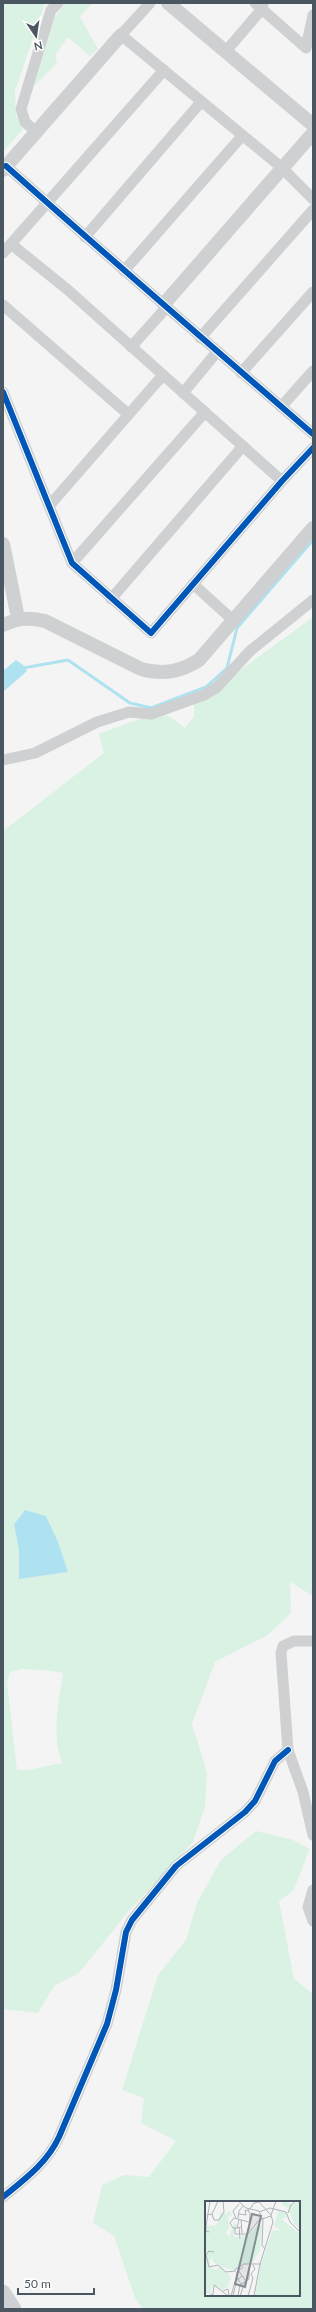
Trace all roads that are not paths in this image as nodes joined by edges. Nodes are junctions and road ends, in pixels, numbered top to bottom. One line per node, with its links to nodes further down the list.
1 (58, 3): 11 (street)
2 (150, 3): 6 (street)
3 (168, 3): 7 (street)
4 (260, 5): 5 (street); 7 (street)
5 (313, 15)
6 (121, 35): 8 (street); 11 (street)
7 (226, 51): 10 (street)
8 (164, 70): 9 (street); 17 (street)
9 (201, 102): 13 (street); 19 (street)
10 (313, 126)
11 (36, 132): 15 (street)
12 (313, 133): 14 (street)
13 (242, 136): 14 (street); 22 (street)
14 (281, 167): 16 (street); 25 (street)
15 (4, 168): 17 (street)
16 (313, 199)
17 (48, 204): 19 (street); 20 (street)
18 (313, 210): 26 (street)
19 (85, 237): 22 (street)
20 (11, 244): 21 (street); 27 (street)
21 (3, 253)
22 (124, 271): 25 (street)
23 (313, 292): 30 (street)
24 (3, 305): 36 (street)
25 (165, 306): 26 (street); 27 (street)
26 (200, 338): 28 (street)
27 (131, 347): 31 (street)
28 (216, 353): 30 (street); 33 (street)
29 (313, 371): 34 (street)
30 (241, 373): 34 (street)
31 (163, 375): 33 (street); 36 (street)
32 (3, 392): 41 (street)
33 (183, 393): 35 (street)
34 (281, 407): 37 (street)
35 (205, 412): 38 (street); 44 (street)
36 (128, 414): 41 (street)
37 (313, 434)
38 (243, 446): 40 (street); 46 (street)
39 (313, 448): 40 (street)
40 (282, 481): 45 (street)
41 (49, 506): 44 (street)
42 (313, 528): 49 (street)
43 (3, 544): 48 (street)
44 (72, 563): 46 (street)
45 (193, 584): 46 (street); 49 (street)
46 (111, 599)
47 (313, 600): 51 (street)
48 (18, 618): 49 (street); 50 (street)
49 (234, 622)
50 (3, 625)
51 (3, 760)
52 (313, 1641): 53 (street)
53 (288, 1750): 54 (street); 57 (street)
54 (313, 1835)
55 (313, 1890): 56 (street)
56 (313, 1921)
57 (3, 2197)
58 (3, 2292): 59 (main road)
59 (14, 2309)

